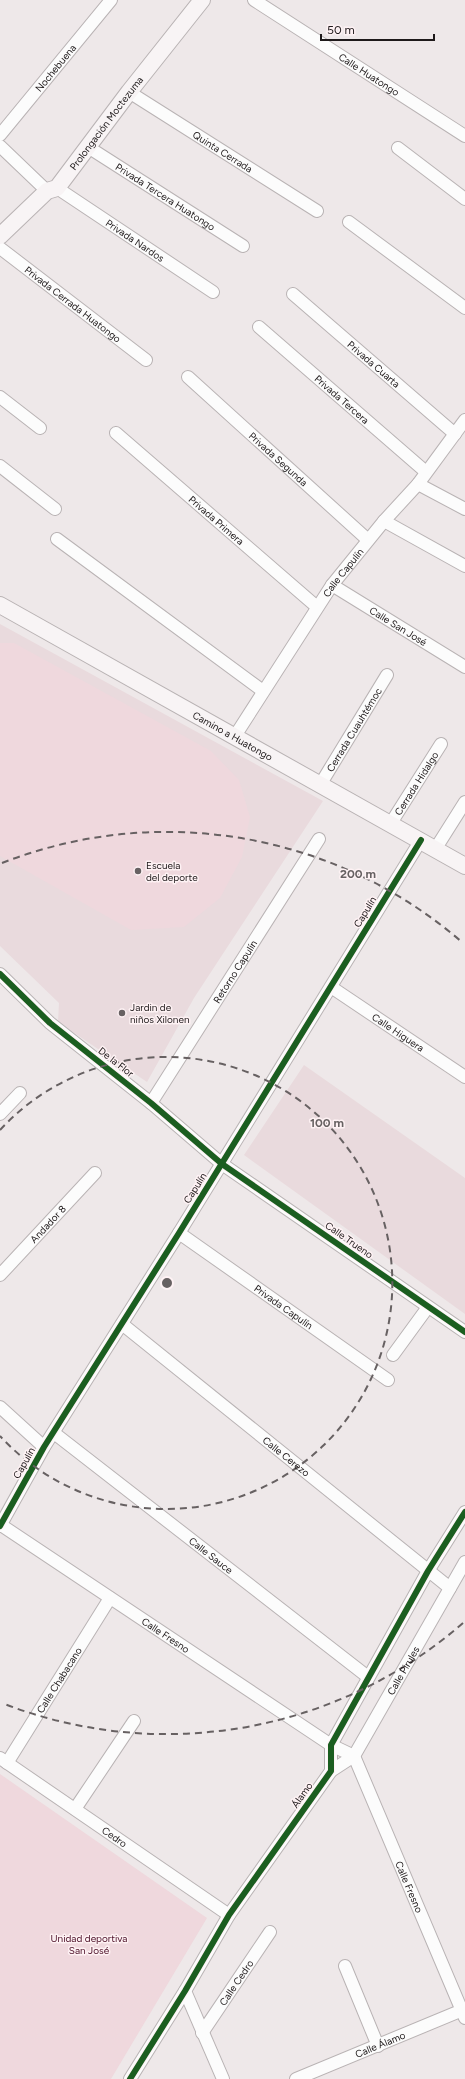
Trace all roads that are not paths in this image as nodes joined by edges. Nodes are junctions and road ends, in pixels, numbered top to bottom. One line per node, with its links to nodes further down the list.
1 (112, 0): 5 (street, Nochebuena)
2 (202, 0): 4 (main road, Prolongación Moctezuma)
3 (254, 0): 6 (street, Calle Huatongo)
4 (129, 92): 7 (main road, Prolongación Moctezuma); 12 (street, Quinta Cerrada)
5 (0, 135)
6 (465, 136)
7 (88, 147): 10 (main road, Prolongación Moctezuma); 15 (street, Privada Tercera Huatongo)
8 (398, 148): 11 (street)
9 (2, 151): 10 (street, Privada Nardos)
10 (52, 190): 14 (main road, Prolongación Moctezuma); 17 (street, Privada Nardos)
11 (465, 199)
12 (317, 212)
13 (349, 222): 19 (street)
14 (0, 236)
15 (243, 246)
16 (0, 248): 21 (street, Privada Cerrada Huatongo)
17 (213, 292)
18 (293, 294): 27 (street, Privada Cuarta)
19 (465, 308)
20 (259, 327): 29 (street, Privada Tercera)
21 (146, 360)
22 (188, 377): 35 (street, Privada Segunda)
23 (0, 396): 25 (street)
24 (465, 420): 27 (street, Calle Capulín)
25 (40, 428)
26 (116, 433): 39 (street, Privada Primera)
27 (455, 434): 29 (street, Calle Capulín)
28 (0, 466): 31 (street)
29 (426, 472): 30 (street, Calle Capulín)
30 (418, 484): 32 (street); 33 (street, Calle Capulín)
31 (55, 508)
32 (465, 509)
33 (384, 521): 35 (street, Calle Capulín); 36 (street)
34 (57, 539): 42 (street)
35 (368, 540): 37 (street, Calle Capulín)
36 (465, 566)
37 (332, 585): 39 (street, Calle Capulín); 40 (street, Calle San José)
38 (0, 605): 43 (main road, Camino a Huatongo)
39 (317, 607): 42 (street, Calle Capulín)
40 (465, 667)
41 (387, 675): 45 (street, Cerrada Cuauhtémoc)
42 (263, 691): 43 (street, Calle Capulín)
43 (235, 736): 45 (main road, Camino a Huatongo)
44 (441, 744): 47 (street, Cerrada Hidalgo)
45 (320, 784): 47 (main road, Camino a Huatongo)
46 (465, 802): 50 (street)
47 (391, 823): 49 (main road, Camino a Huatongo)
48 (318, 839): 56 (street, Retorno Capulín)
49 (421, 840): 50 (main road, Camino a Huatongo); 53 (street, Capulín)
50 (436, 848): 51 (main road, Camino a Huatongo)
51 (465, 866)
52 (0, 974): 56 (street, De la Flor)
53 (331, 987): 54 (street, Calle Higuera); 58 (street, Capulín)
54 (465, 1077)
55 (20, 1093): 57 (street)
56 (151, 1103): 58 (street, De la Flor)
57 (0, 1114)
58 (222, 1164): 60 (street, Capulín); 62 (street, Calle Trueno)
59 (94, 1173): 61 (street, Andador 8)
60 (179, 1233): 63 (street, Capulín); 66 (street, Privada Capulín)
61 (0, 1275)
62 (428, 1307): 64 (street, Calle Trueno); 65 (street)
63 (122, 1324): 68 (street, Capulín); 73 (street, Calle Cerezo)
64 (465, 1332)
65 (393, 1355)
66 (388, 1380)
67 (0, 1407): 69 (street)
68 (54, 1433): 69 (street, Capulín); 76 (street, Calle Sauce)
69 (44, 1447): 71 (street, Capulín)
70 (465, 1512): 73 (street)
71 (0, 1526): 75 (street, Calle Fresno)
72 (465, 1562): 74 (street, Calle Pirules)
73 (428, 1571): 74 (street, Calle Cerezo); 76 (street)
74 (450, 1588): 79 (street, Calle Pirules)
75 (110, 1598): 78 (street, Calle Fresno); 80 (street, Calle Chabacano)
76 (368, 1677): 78 (street)
77 (134, 1721): 82 (street)
78 (331, 1745): 79 (street, Calle Fresno); 81 (street)
79 (354, 1756): 81 (street, Calle Pirules); 87 (street, Calle Fresno)
80 (4, 1760): 82 (street, Cedro)
81 (331, 1771): 83 (street, Álamo)
82 (75, 1809): 83 (street, Cedro)
83 (229, 1915): 86 (street, Álamo)
84 (270, 1932): 88 (street, Calle Cedro)
85 (345, 1966): 89 (street)
86 (185, 1991): 88 (street); 90 (street, Álamo)
87 (464, 2013): 89 (street, Calle Álamo)
88 (202, 2033): 91 (street)
89 (378, 2046): 92 (street, Calle Álamo)
90 (130, 2079)
91 (223, 2079)
92 (296, 2079)

